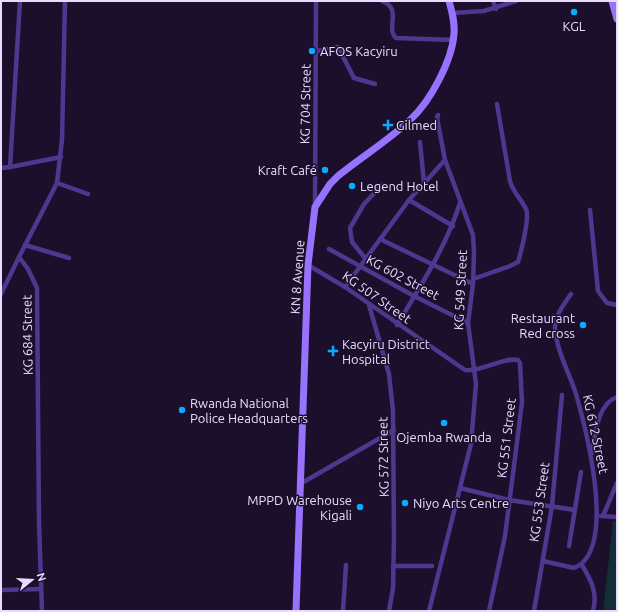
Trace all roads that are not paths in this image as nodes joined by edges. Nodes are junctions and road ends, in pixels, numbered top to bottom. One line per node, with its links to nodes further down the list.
1 (20, 1): 20 (street)
2 (64, 1): 18 (street)
3 (316, 1): 13 (street, KG 704 Street)
4 (382, 1): 12 (street)
5 (449, 1): 10 (main road, KN 8 Avenue)
6 (493, 1): 9 (street)
7 (516, 1): 9 (street)
8 (612, 1): 11 (main road)
9 (496, 9): 10 (street)
10 (453, 13): 12 (main road, KN 8 Avenue)
11 (617, 19)
12 (453, 40): 28 (main road, KN 8 Avenue)
13 (317, 50): 14 (street); 28 (street, KG 704 Street)
14 (375, 84)
15 (497, 104): 40 (street)
16 (438, 115): 19 (street, KG 549 Street)
17 (420, 142): 23 (street)
18 (61, 157): 20 (street); 22 (street)
19 (445, 160): 23 (street); 27 (street, KG 549 Street)
20 (10, 167): 21 (street)
21 (1, 168)
22 (57, 183): 25 (street); 32 (street)
23 (424, 183): 26 (street)
24 (382, 184): 36 (street)
25 (88, 194)
26 (409, 200): 30 (street); 31 (street)
27 (460, 203): 30 (street); 40 (street, KG 549 Street)
28 (315, 207): 38 (main road, KN 8 Avenue)
29 (590, 210): 46 (street)
30 (452, 226): 37 (street)
31 (380, 239): 36 (street); 37 (street)
32 (25, 245): 34 (street); 35 (street)
33 (330, 249): 39 (street, KG 602 Street)
34 (19, 257): 42 (street); 69 (street, KG 684 Street)
35 (69, 258)
36 (365, 258): 39 (street)
37 (434, 264): 40 (street); 44 (street)
38 (308, 265): 41 (street, KG 507 Street); 56 (main road, KN 8 Avenue)
39 (360, 267): 41 (street); 44 (street, KG 602 Street)
40 (473, 281): 47 (street, KG 549 Street)
41 (345, 287): 45 (street, KG 507 Street)
42 (1, 294)
43 (571, 294): 53 (street, KG 612 Street)
44 (414, 296): 47 (street, KG 602 Street); 48 (street)
45 (369, 305): 48 (street, KG 507 Street); 52 (street, KG 572 Street)
46 (617, 305)
47 (468, 323): 49 (street, KG 549 Street)
48 (397, 325): 49 (street, KG 507 Street)
49 (474, 370): 57 (street, KG 549 Street); 58 (street, KG 551 Street)
50 (562, 395): 59 (street, KG 553 Street)
51 (617, 397): 53 (street)
52 (394, 430): 56 (street); 67 (street, KG 572 Street)
53 (592, 455): 61 (street, KG 612 Street)
54 (581, 472): 60 (street)
55 (617, 483): 61 (street)
56 (300, 484): 72 (main road, KN 8 Avenue)
57 (460, 488): 58 (street); 75 (street, KG 549 Street)
58 (509, 500): 59 (street); 76 (street, KG 551 Street)
59 (552, 506): 60 (street); 64 (street, KG 553 Street)
60 (576, 510): 63 (street)
61 (601, 516): 62 (street); 66 (street, KG 612 Street)
62 (617, 517)
63 (569, 546)
64 (543, 560): 66 (street); 77 (street, KG 553 Street)
65 (346, 565): 73 (street)
66 (582, 565): 78 (street)
67 (393, 566): 68 (street); 74 (street, KG 572 Street)
68 (432, 566)
69 (40, 589): 70 (street); 71 (street, KG 684 Street)
70 (1, 590)
71 (42, 611)
72 (296, 611)
73 (343, 611)
74 (389, 611)
75 (429, 611)
76 (489, 611)
77 (534, 611)
78 (593, 611)

